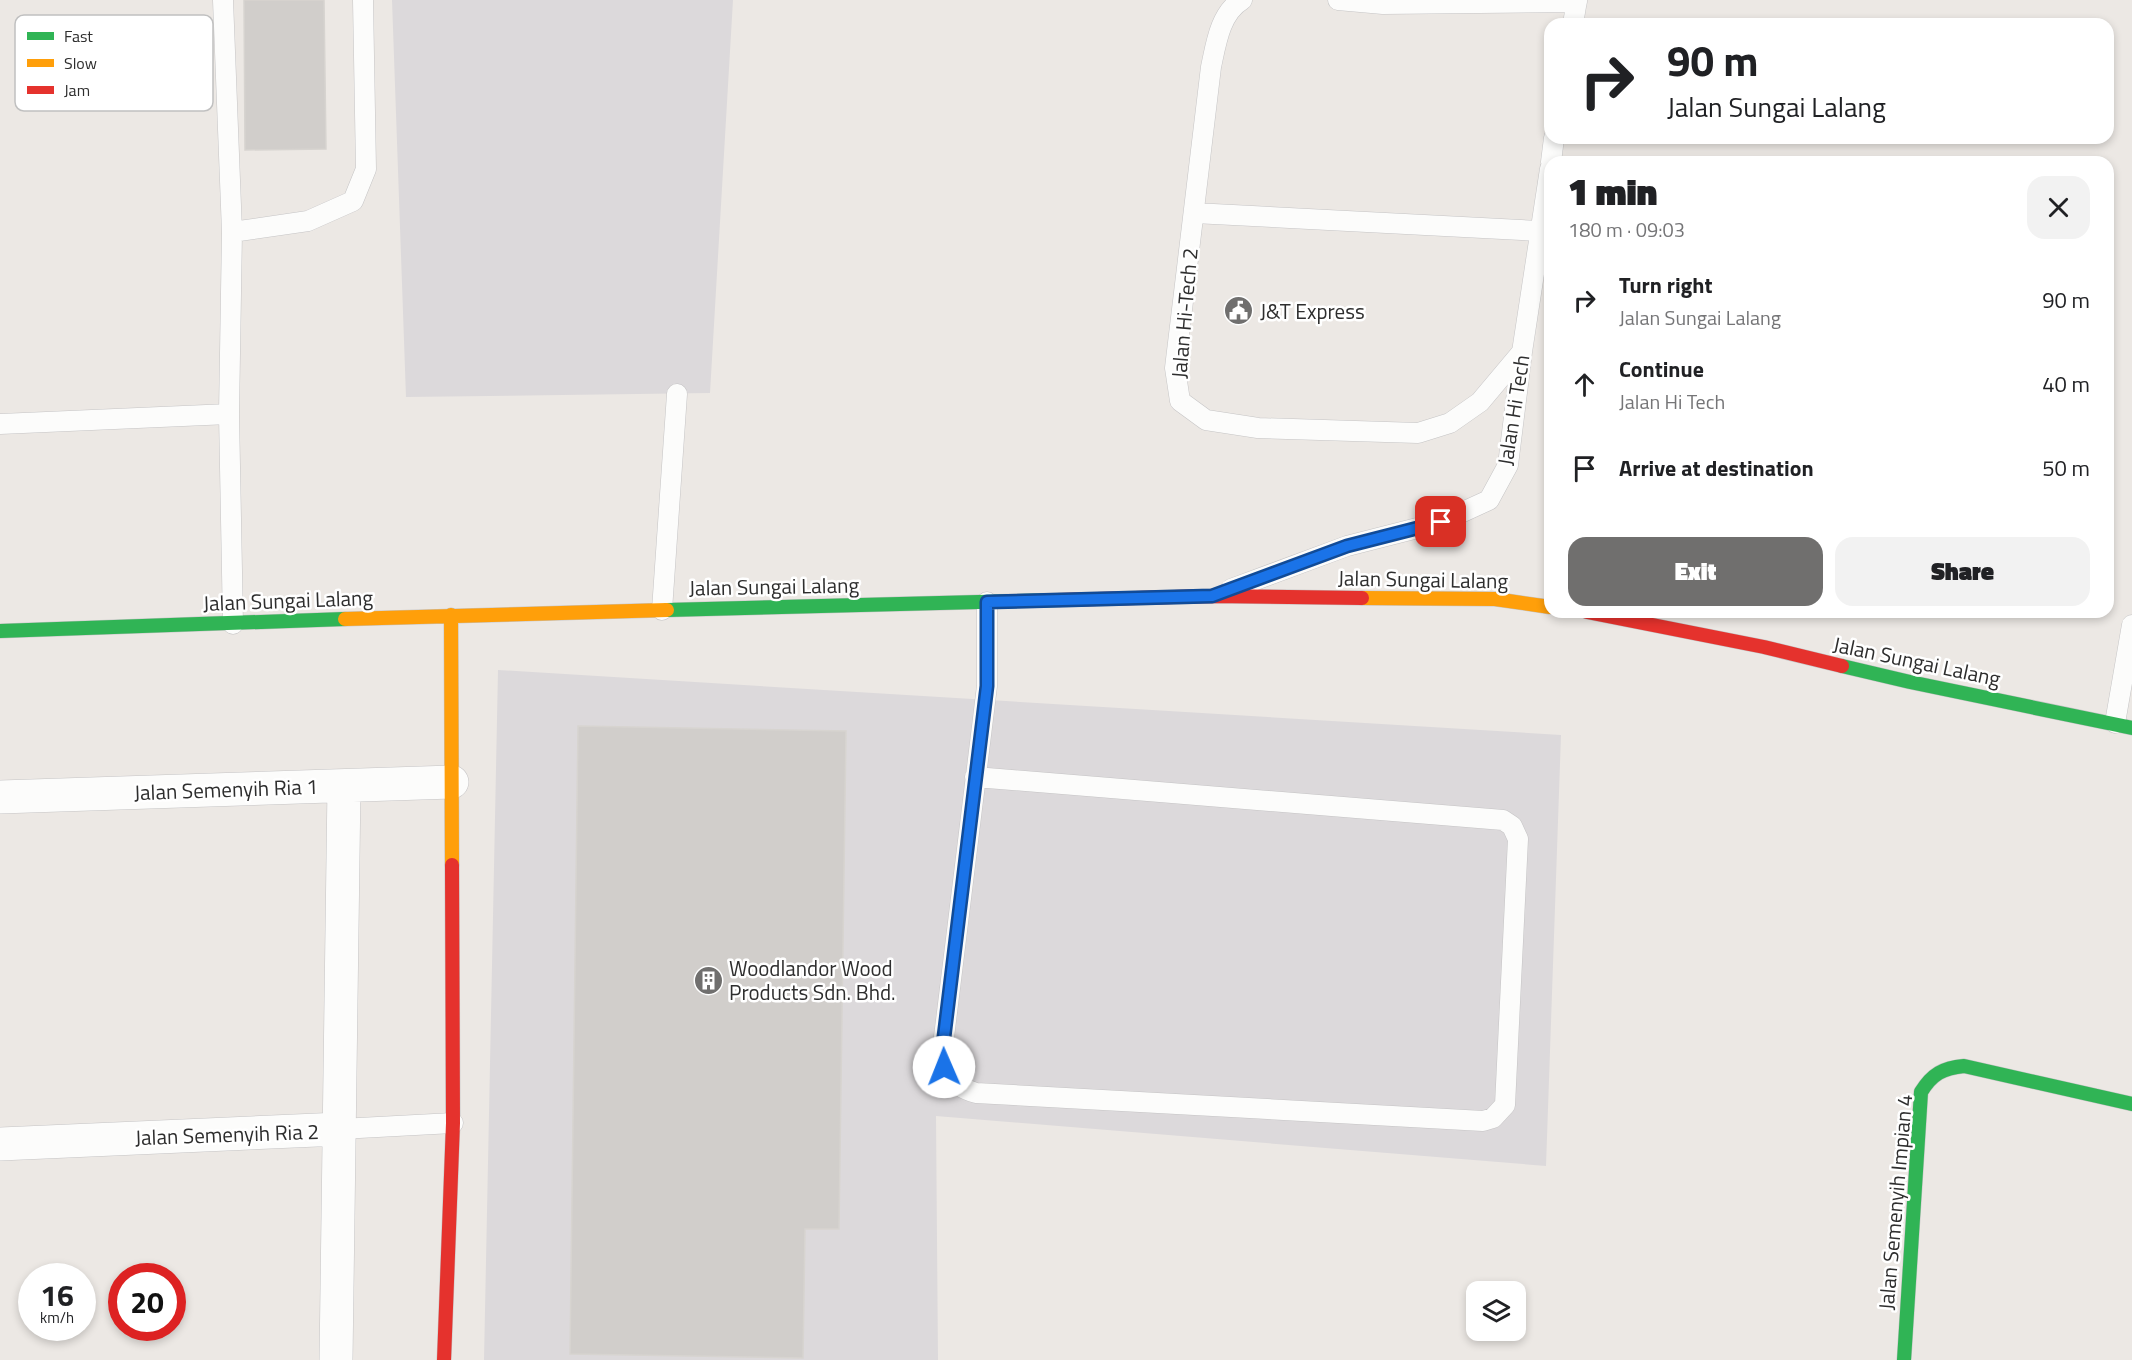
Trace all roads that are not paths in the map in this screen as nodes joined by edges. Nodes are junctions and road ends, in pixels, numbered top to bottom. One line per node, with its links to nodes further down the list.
1 (223, 0): 10 (lane)
2 (363, 0): 10 (lane)
3 (1242, 0): 8 (lane, Jalan Hi-Tech 2)
4 (1338, 0): 5 (lane)
5 (1577, 1): 6 (lane)
6 (1574, 18)
7 (1544, 206): 9 (lane, Jalan Hi Tech)
8 (1194, 213): 9 (lane); 11 (lane, Jalan Hi-Tech 2)
9 (1540, 231): 11 (lane, Jalan Hi Tech)
10 (232, 232): 13 (lane)
11 (1522, 352): 15 (lane, Jalan Hi Tech)
12 (677, 394): 18 (lane)
13 (229, 414): 14 (lane); 21 (lane)
14 (0, 424)
15 (1212, 596): 16 (street, Jalan Sungai Lalang); 17 (street, Jalan Sungai Lalang)
16 (987, 602): 18 (street, Jalan Sungai Lalang); 26 (lane)
17 (1544, 606)
18 (662, 610): 19 (street, Jalan Sungai Lalang)
19 (452, 615): 21 (street, Jalan Sungai Lalang); 27 (street)
20 (1625, 618): 25 (street, Jalan Sungai Lalang)
21 (233, 624): 23 (street, Jalan Sungai Lalang)
22 (2132, 625): 24 (lane)
23 (0, 631)
24 (2129, 660): 25 (lane)
25 (2123, 726)
26 (975, 777): 26 (lane)
27 (452, 782): 28 (street, Jalan Semenyih Ria 1); 31 (street)
28 (344, 786): 29 (street, Jalan Semenyih Ria 1); 32 (street)
29 (0, 797)
30 (2132, 1104): 36 (street, Jalan Semenyih Impian 4)
31 (453, 1123): 32 (lane, Jalan Semenyih Ria 2); 35 (street)
32 (340, 1130): 33 (street, Jalan Semenyih Ria 2); 34 (street)
33 (0, 1144)
34 (336, 1360)
35 (444, 1360)
36 (1904, 1360)

